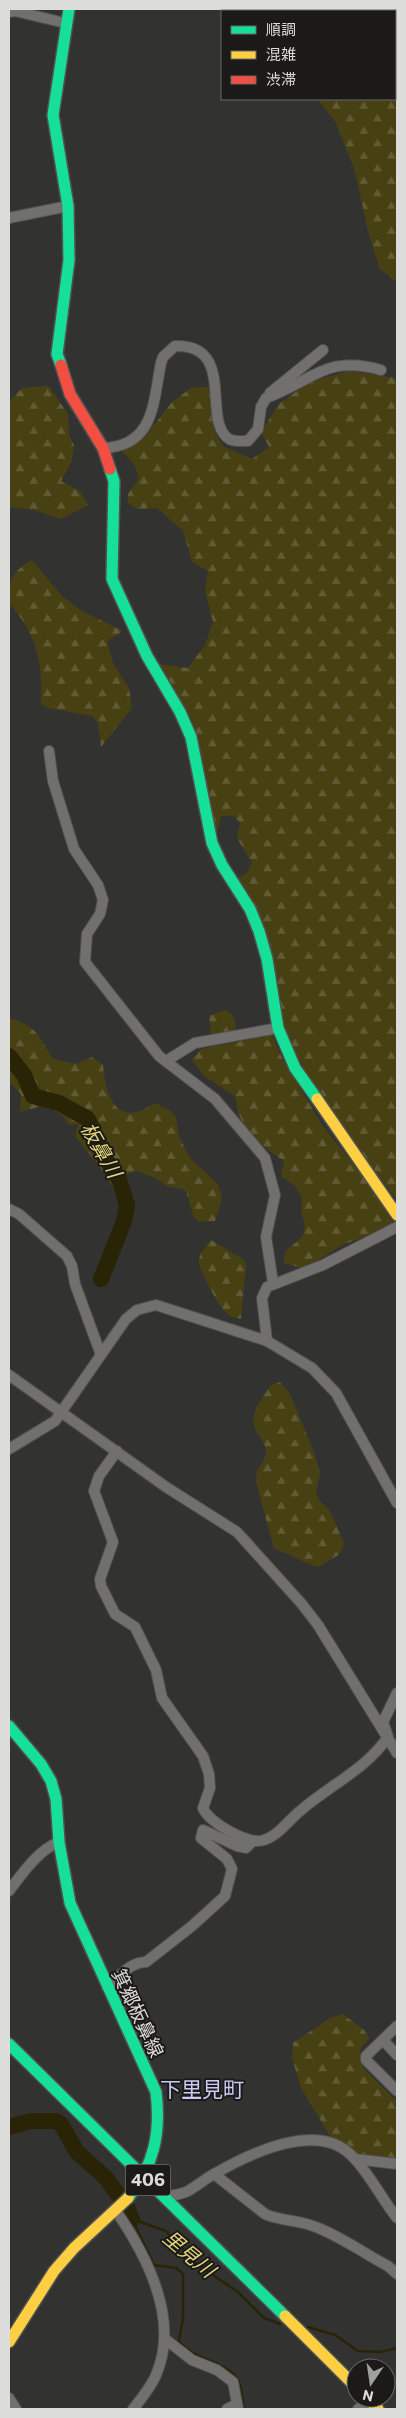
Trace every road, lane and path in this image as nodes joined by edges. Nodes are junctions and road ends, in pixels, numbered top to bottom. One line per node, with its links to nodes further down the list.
1 (69, 9): 3 (main road)
2 (13, 11): 3 (street)
3 (65, 23): 4 (main road)
4 (68, 206): 5 (street); 9 (main road)
5 (9, 218)
6 (323, 350): 8 (street)
7 (381, 370): 8 (street)
8 (266, 398): 9 (street)
9 (103, 448): 11 (main road)
10 (49, 751): 12 (street)
11 (278, 1028): 12 (street); 14 (main road)
12 (166, 1061): 16 (street)
13 (9, 1209): 18 (street)
14 (397, 1215)
15 (397, 1227): 16 (street)
16 (273, 1283): 17 (street)
17 (267, 1341): 18 (street); 23 (street)
18 (100, 1355): 20 (street)
19 (9, 1375): 20 (street)
20 (61, 1410): 21 (street); 22 (street)
21 (9, 1449)
22 (117, 1452): 26 (street); 28 (street)
23 (397, 1502)
24 (397, 1693): 26 (street)
25 (9, 1726): 29 (main road, 箕郷板鼻線)
26 (388, 1737): 27 (street); 28 (street)
27 (397, 1753)
28 (253, 1841): 31 (street)
29 (59, 1842): 30 (street); 31 (main road, 箕郷板鼻線)
30 (9, 1891)
31 (107, 1987): 40 (main road, 箕郷板鼻線)
32 (397, 2026): 33 (street)
33 (383, 2040): 35 (street); 36 (street)
34 (9, 2044): 40 (main road, 406)
35 (397, 2055)
36 (397, 2092)
37 (355, 2158): 38 (street); 39 (street); 43 (street)
38 (397, 2164)
39 (214, 2174): 41 (street); 44 (street)
40 (146, 2178): 41 (main road, 406); 42 (main road, 箕郷板鼻線)
41 (166, 2197): 47 (main road, 406)
42 (117, 2210): 45 (street); 46 (main road, 箕郷板鼻線)
43 (397, 2218)
44 (397, 2274)
45 (165, 2339): 49 (street); 51 (street)
46 (9, 2342)
47 (346, 2377)
48 (9, 2398): 50 (street)
49 (238, 2407): 52 (street)
50 (16, 2409)
51 (133, 2409)
52 (227, 2409)

